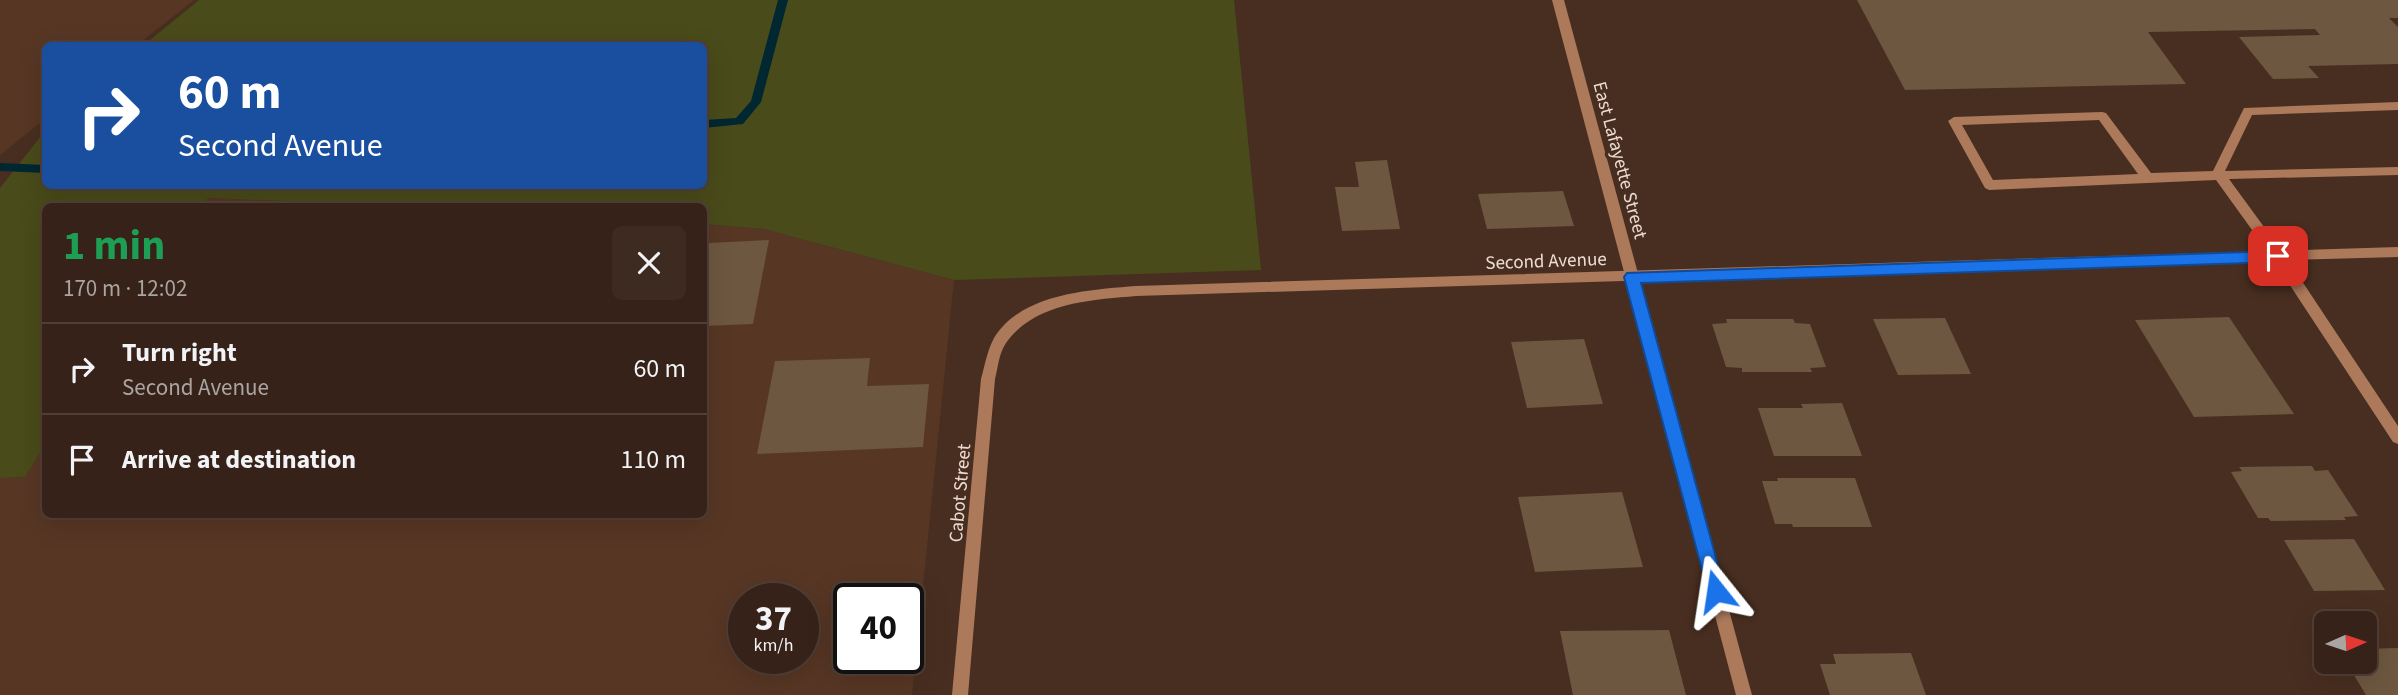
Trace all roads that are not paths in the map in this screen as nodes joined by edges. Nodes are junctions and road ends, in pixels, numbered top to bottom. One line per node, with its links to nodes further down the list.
1 (1558, 0): 8 (street, East Lafayette Street)
2 (2398, 106): 4 (street)
3 (2398, 172): 4 (street)
4 (2218, 173): 5 (street); 7 (street)
5 (2147, 177): 5 (street)
6 (2398, 252): 7 (street, Second Avenue)
7 (2278, 256): 8 (street, Second Avenue); 10 (street)
8 (1632, 277): 9 (street, Second Avenue); 12 (street, East Lafayette Street)
9 (1032, 311): 11 (street, Cabot Street)
10 (2398, 438)
11 (960, 695)
12 (1744, 695)

